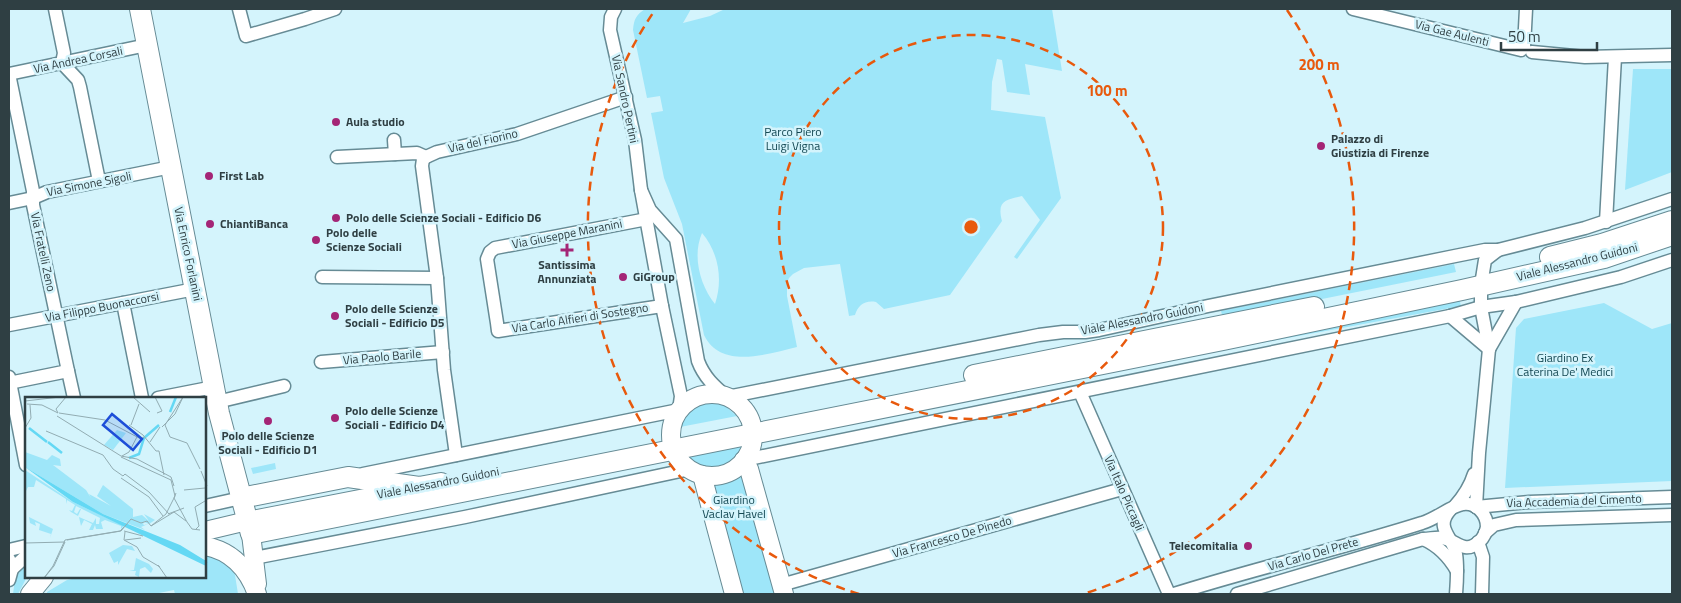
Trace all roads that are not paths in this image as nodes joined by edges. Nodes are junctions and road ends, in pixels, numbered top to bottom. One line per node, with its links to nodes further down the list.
1 (55, 9): 13 (street)
2 (140, 9): 9 (main road, Via Enrico Forlanini)
3 (240, 9): 4 (street)
4 (335, 9)
5 (615, 9): 15 (street, Via Sandro Pertini)
6 (1353, 9): 10 (street, Via Gae Aulenti)
7 (1526, 9): 10 (street)
8 (1531, 9): 10 (street)
9 (147, 45): 13 (street, Via Andrea Corsali); 20 (main road, Via Enrico Forlanini)
10 (1526, 49): 12 (street, Via Gae Aulenti)
11 (1672, 55): 12 (street, Via Gae Aulenti)
12 (1615, 57): 28 (street)
13 (62, 63): 14 (street, Via Andrea Corsali); 21 (street)
14 (9, 74): 23 (street, Via Fratelli Zeno)
15 (626, 97): 19 (street, Via del Fiorino); 22 (street, Via Sandro Pertini)
16 (394, 140): 17 (street)
17 (395, 154): 18 (street, Via del Fiorino); 19 (street, Via del Fiorino)
18 (337, 157)
19 (426, 157): 35 (street)
20 (170, 167): 21 (street, Via Simone Sigoli); 37 (main road, Via Enrico Forlanini)
21 (99, 181): 23 (street, Via Simone Sigoli)
22 (642, 190): 26 (street, Via Sandro Pertini); 30 (street, Via Sandro Pertini)
23 (33, 198): 25 (street, Via Simone Sigoli); 42 (street, Via Fratelli Zeno)
24 (1672, 199): 28 (street, Viale Alessandro Guidoni)
25 (9, 203)
26 (647, 219): 31 (street, Via Sandro Pertini); 45 (street, Via Giuseppe Maranini)
27 (1672, 220): 36 (main road, Viale Alessandro Guidoni)
28 (1606, 222): 32 (street, Viale Alessandro Guidoni)
29 (1672, 235): 36 (main road, Viale Alessandro Guidoni)
30 (676, 239): 31 (street); 54 (street)
31 (651, 243): 40 (street, Via Sandro Pertini)
32 (1498, 250): 36 (street); 54 (street, Viale Alessandro Guidoni)
33 (1672, 260): 38 (street, Viale Alessandro Guidoni)
34 (322, 277): 35 (street)
35 (437, 278): 46 (street)
36 (1482, 279): 41 (street); 59 (main road, Viale Alessandro Guidoni)
37 (195, 289): 39 (street, Via Filippo Buonaccorsi); 53 (main road, Via Enrico Forlanini)
38 (1516, 302): 41 (street, Viale Alessandro Guidoni); 47 (street)
39 (123, 303): 42 (street, Via Filippo Buonaccorsi); 56 (street)
40 (662, 306): 45 (street, Via Carlo Alfieri di Sostegno); 58 (street, Via Sandro Pertini)
41 (1481, 307): 43 (street, Viale Alessandro Guidoni); 47 (street)
42 (57, 316): 44 (street, Via Filippo Buonaccorsi); 49 (street, Via Fratelli Zeno)
43 (1450, 316): 47 (street); 52 (street, Viale Alessandro Guidoni)
44 (9, 325)
45 (498, 331)
46 (443, 346): 48 (street, Via Paolo Barile); 62 (street)
47 (1489, 350): 63 (street)
48 (321, 362)
49 (68, 371): 50 (street); 55 (street, Via Fratelli Zeno)
50 (9, 381): 60 (street)
51 (284, 386): 53 (street)
52 (1080, 392): 64 (street, Viale Alessandro Guidoni); 69 (street, Via Italo Piccagli)
53 (216, 395): 57 (street); 71 (main road, Via Enrico Forlanini)
54 (727, 396): 58 (main road, Viale Alessandro Guidoni); 59 (main road)
55 (74, 397)
56 (142, 397)
57 (177, 397)
58 (679, 410): 61 (main road); 62 (street, Viale Alessandro Guidoni)
59 (752, 427): 61 (main road, Viale Alessandro Guidoni); 64 (main road)
60 (14, 437): 65 (street)
61 (672, 443): 66 (main road); 68 (main road, Viale Alessandro Guidoni); 76 (main road, Viale Alessandro Guidoni)
62 (456, 455): 67 (street, Viale Alessandro Guidoni)
63 (1478, 458): 73 (street); 74 (street)
64 (744, 460): 66 (main road, Viale Alessandro Guidoni); 89 (main road)
65 (25, 463)
66 (696, 472): 85 (street, Viale Alessandro Guidoni); 92 (main road)
67 (348, 477): 68 (main road); 71 (main road)
68 (419, 487): 76 (main road, Viale Alessandro Guidoni)
69 (1122, 489): 89 (street, Via Francesco De Pinedo); 93 (street, Via Italo Piccagli)
70 (1672, 497): 73 (street, Via Accademia del Cimento)
71 (242, 498): 72 (street); 76 (main road, Via Enrico Forlanini)
72 (206, 506)
73 (1476, 507): 74 (street, Via Carlo Del Prete); 78 (street)
74 (1453, 508): 80 (street); 94 (street, Via Carlo Del Prete)
75 (1672, 515): 78 (street, Via Accademia del Cimento)
76 (249, 527): 77 (main road, Viale Alessandro Guidoni); 85 (main road)
77 (206, 531)
78 (1481, 538): 80 (street, Via Carlo Del Prete); 97 (street)
79 (1424, 539): 80 (street, Via Carlo Del Prete); 87 (street); 95 (street, Via Carlo Del Prete)
80 (1450, 541): 87 (street)
81 (25, 546): 83 (street)
82 (206, 546): 91 (main road)
83 (9, 550)
84 (25, 557): 86 (street)
85 (254, 558): 91 (main road)
86 (10, 569)
87 (1457, 571): 96 (street)
88 (43, 578): 90 (main road)
89 (783, 590)
90 (30, 594)
91 (258, 594)
92 (734, 594)
93 (1169, 594)
94 (1174, 594)
95 (1237, 594)
96 (1456, 594)
97 (1482, 594)

